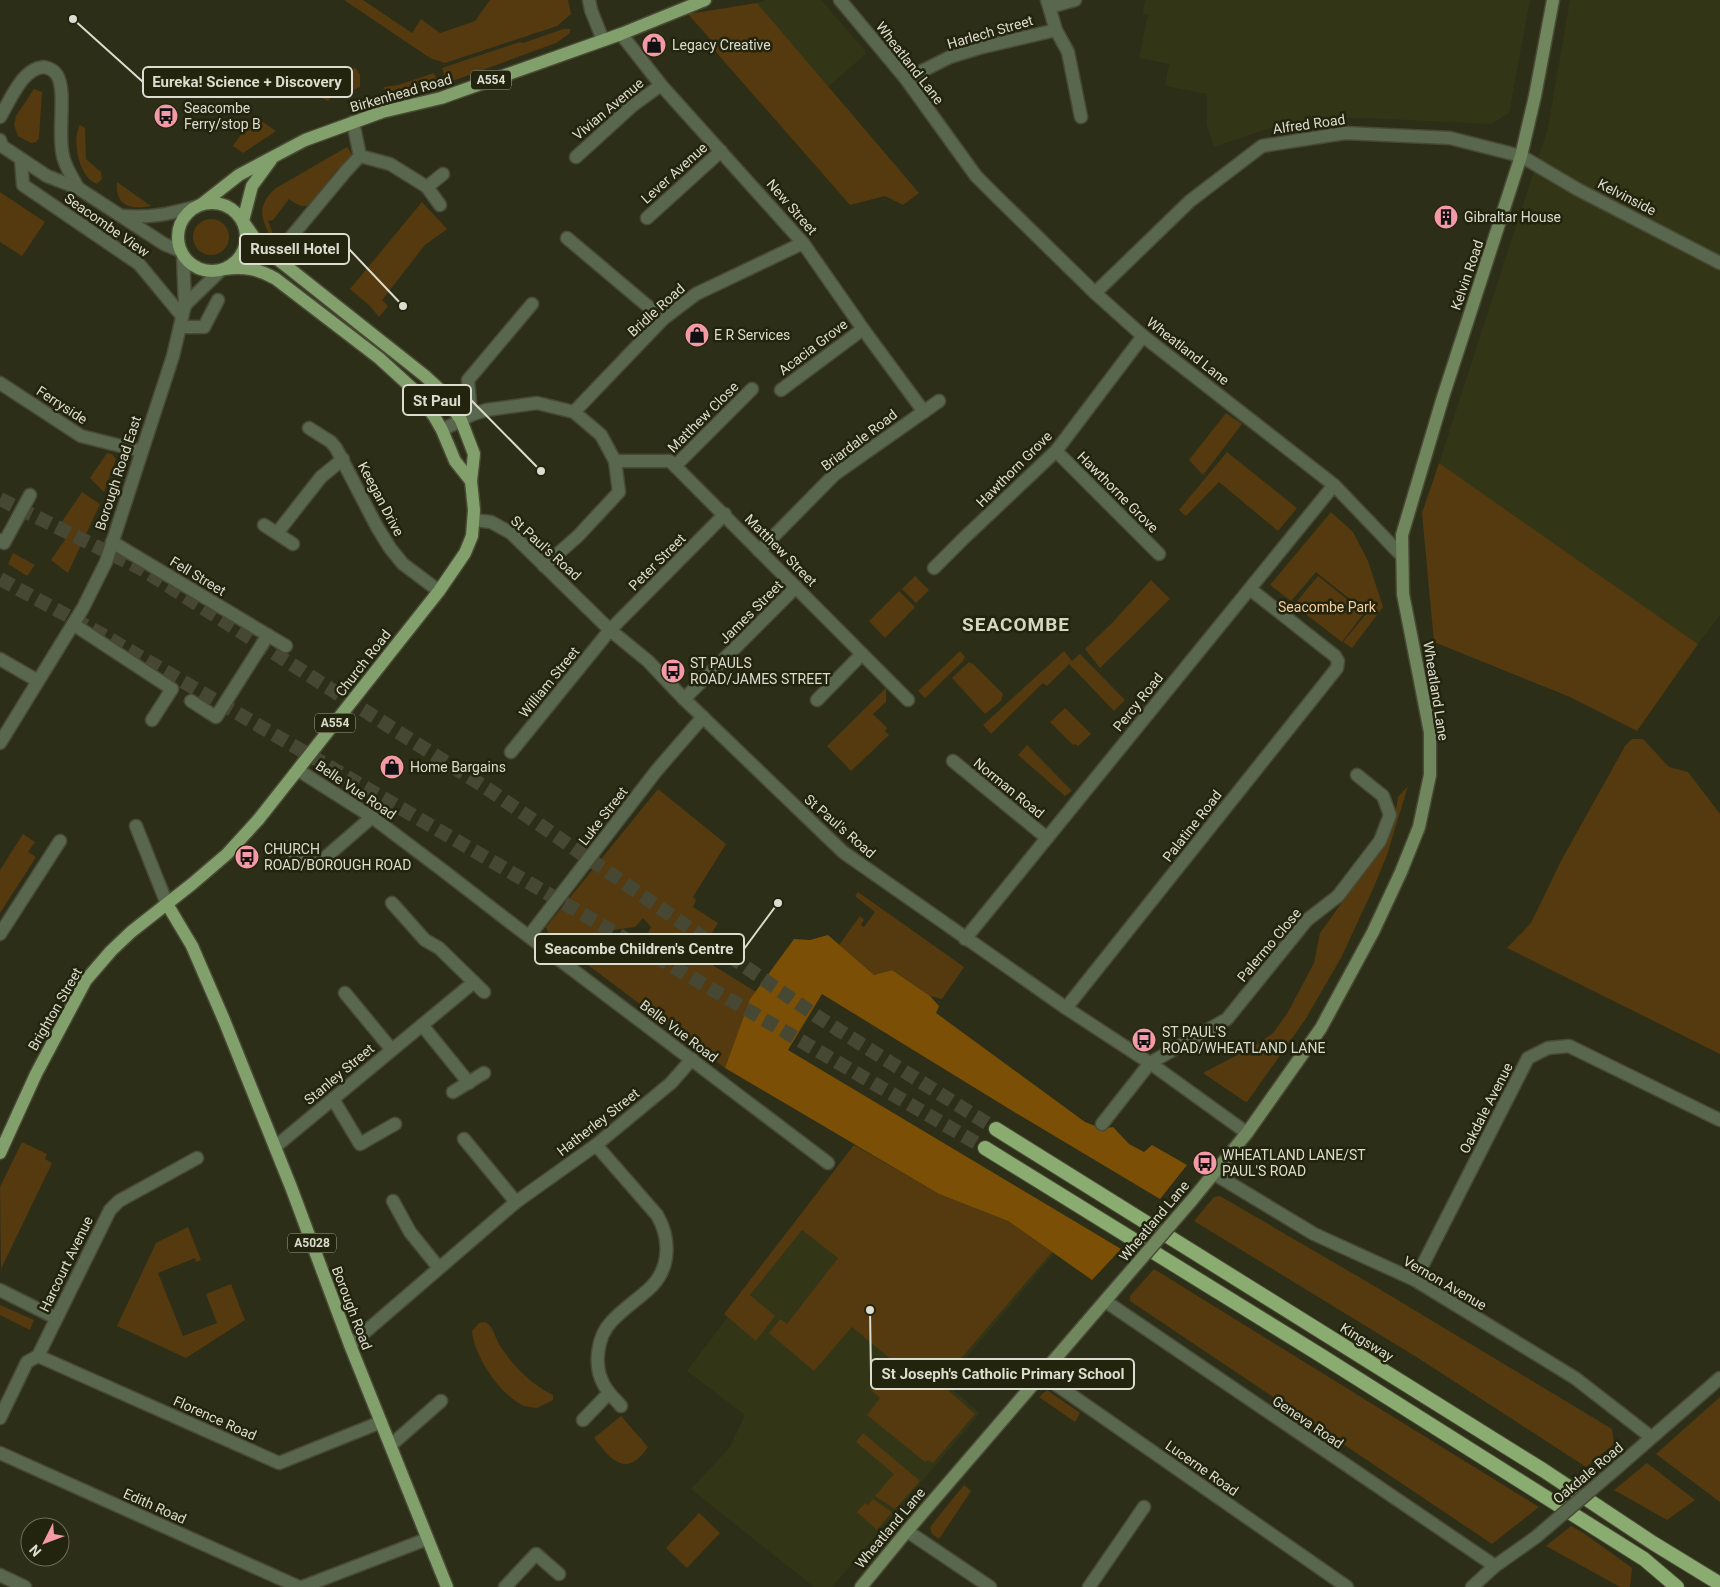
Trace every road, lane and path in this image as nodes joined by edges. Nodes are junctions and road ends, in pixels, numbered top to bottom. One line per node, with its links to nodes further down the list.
1 (589, 0): 9 (street)
2 (705, 0): 8 (main road, Birkenhead Road / A554)
3 (840, 0): 10 (street, Wheatland Lane)
4 (1075, 0): 6 (street)
5 (1553, 0): 19 (main road, Kelvin Road)
6 (1049, 4): 7 (street)
7 (1056, 30): 10 (street, Harlech Street); 12 (street)
8 (621, 34): 9 (main road, Birkenhead Road / A554); 11 (street, New Street)
9 (604, 40): 14 (main road, Birkenhead Road / A554)
10 (906, 79): 36 (street, Wheatland Lane)
11 (661, 85): 16 (street, New Street); 20 (street, Vivian Avenue)
12 (1081, 117)
13 (0, 118): 24 (street)
14 (353, 122): 17 (main road, Birkenhead Road / A554); 18 (street)
15 (1, 144): 21 (street)
16 (721, 151): 28 (street, Lever Avenue); 32 (street, New Street)
17 (276, 154): 25 (main road, Birkenhead Road / A554); 29 (main road, Birkenhead Road / A554)
18 (360, 156): 23 (street); 30 (street)
19 (1521, 156): 34 (street, Kelvinside); 36 (street, Alfred Road); 69 (main road, Kelvin Road)
20 (576, 157)
21 (22, 160): 24 (street); 39 (street, Seacombe View)
22 (443, 174): 23 (street)
23 (427, 187): 26 (street)
24 (78, 188): 27 (street)
25 (198, 205): 27 (street); 29 (main road, A554); 33 (main road, A554)
26 (440, 205)
27 (121, 215): 33 (street)
28 (647, 218)
29 (243, 222): 35 (main road, A554); 49 (main road, Church Road / A554)
30 (291, 237)
31 (567, 238): 40 (street)
32 (803, 243): 40 (street, Bridle Road); 41 (street, New Street)
33 (182, 253): 35 (main road); 39 (street, Borough Road East)
34 (1720, 263)
35 (223, 269): 39 (street); 51 (main road)
36 (1095, 293): 42 (street, Wheatland Lane)
37 (218, 300): 39 (street)
38 (532, 304): 49 (street)
39 (183, 316): 52 (street, Borough Road East)
40 (663, 319): 47 (street, Bridle Road)
41 (863, 329): 45 (street, Acacia Grove); 48 (street, New Street)
42 (1143, 336): 53 (street, Hawthorn Grove); 58 (street, Wheatland Lane)
43 (0, 382): 52 (street, Ferryside)
44 (752, 389): 56 (street, Matthew Close)
45 (781, 390)
46 (939, 401): 48 (street, Briardale Road)
47 (574, 412): 49 (street); 55 (street)
48 (924, 412): 67 (street, Briardale Road)
49 (466, 418): 51 (street); 57 (main road, Church Road / A554)
50 (309, 428): 54 (street, Keegan Drive)
51 (442, 430): 57 (main road)
52 (141, 451): 64 (street, Borough Road East)
53 (1056, 451): 68 (street, Hawthorne Grove); 71 (street, Hawthorn Grove)
54 (343, 459): 63 (street, Keegan Drive); 74 (street, Keegan Drive)
55 (615, 461): 56 (street); 70 (street)
56 (675, 466): 60 (street, Matthew Street)
57 (471, 481): 61 (main road, Church Road / A554)
58 (1334, 485): 69 (street, Wheatland Lane); 73 (street, Percy Road)
59 (30, 495): 66 (street)
60 (725, 514): 67 (street, Matthew Street); 76 (street, Peter Street)
61 (474, 520): 70 (street, St Paul's Road); 74 (main road, Church Road / A554)
62 (264, 525): 63 (street)
63 (277, 533): 65 (street)
64 (112, 542): 75 (street, Borough Road East); 77 (street, Fell Street)
65 (292, 544)
66 (1, 545)
67 (759, 552): 72 (street, Matthew Street)
68 (1159, 554)
69 (1402, 556): 119 (main road, Wheatland Lane)
70 (544, 566): 76 (street, St Paul's Road)
71 (934, 568)
72 (796, 587): 79 (street, Matthew Street); 82 (street, James Street)
73 (1250, 589): 95 (street, Percy Road); 106 (street, Palatine Road)
74 (439, 591): 91 (main road, Church Road / A554)
75 (73, 624): 81 (street, Borough Road East); 87 (street)
76 (610, 630): 82 (street, St Paul's Road); 89 (street, William Street)
77 (268, 635): 78 (street, Fell Street); 85 (street)
78 (286, 646)
79 (862, 654): 83 (street); 84 (street, Matthew Street)
80 (0, 659): 81 (street)
81 (38, 682): 88 (street, Borough Road East)
82 (684, 699): 86 (street, St Paul's Road)
83 (816, 700)
84 (908, 700)
85 (191, 701)
86 (703, 717): 101 (street, Luke Street); 102 (street, St Paul's Road)
87 (152, 720)
88 (0, 742)
89 (511, 752)
90 (952, 761): 95 (street, Norman Road)
91 (298, 770): 93 (street, Belle Vue Road); 99 (main road, Church Road / A554)
92 (1357, 775): 110 (street, Palermo Close)
93 (372, 817): 97 (street); 101 (street, Belle Vue Road)
94 (136, 826): 99 (street)
95 (1047, 838): 102 (street, Percy Road)
96 (60, 841): 100 (street)
97 (287, 848)
98 (392, 903): 103 (street)
99 (167, 904): 122 (main road, Borough Road / A5028); 124 (main road, Brighton Street / A554)
100 (0, 934)
101 (529, 936): 109 (street, Belle Vue Road)
102 (965, 939): 106 (street, St Paul's Road)
103 (474, 982): 104 (street); 107 (street, Stanley Street)
104 (484, 992)
105 (345, 993): 108 (street)
106 (1066, 1008): 110 (street, St Paul's Road)
107 (422, 1025): 108 (street, Stanley Street); 112 (street)
108 (392, 1050): 114 (street, Stanley Street)
109 (692, 1059): 121 (street, Hatherley Street); 126 (street, Belle Vue Road)
110 (1150, 1063): 117 (street); 119 (street, St Paul's Road)
111 (484, 1073): 112 (street)
112 (469, 1083): 113 (street)
113 (453, 1092)
114 (333, 1099): 116 (street); 122 (street, Stanley Street)
115 (1720, 1120): 131 (street, Oakdale Avenue)
116 (395, 1124)
117 (1102, 1124)
118 (996, 1130): 154 (highway, Kingsway)
119 (1247, 1133): 127 (main road, Wheatland Lane)
120 (464, 1139): 129 (street)
121 (596, 1145): 129 (street, Hatherley Street); 139 (street)
122 (275, 1147): 135 (main road, Borough Road / A5028)
123 (985, 1148): 164 (highway)
124 (0, 1153)
125 (196, 1158): 134 (street, Harcourt Avenue)
126 (828, 1163)
127 (1213, 1173): 131 (street, Vernon Avenue); 133 (main road, Wheatland Lane, bridge)
128 (393, 1201): 130 (street)
129 (516, 1202): 130 (street, Hatherley Street)
130 (439, 1268): 135 (street, Hatherley Street)
131 (1415, 1280): 145 (street, Vernon Avenue)
132 (0, 1290): 134 (street)
133 (1107, 1298): 137 (main road, Wheatland Lane); 151 (street, Geneva Road)
134 (56, 1318): 136 (street, Harcourt Avenue)
135 (350, 1345): 144 (main road, Borough Road / A5028)
136 (38, 1356): 142 (street, Harcourt Avenue); 144 (street, Florence Road)
137 (1041, 1374): 149 (main road, Wheatland Lane); 162 (street, Lucerne Road)
138 (1720, 1378): 145 (street, Oakdale Road)
139 (609, 1393): 141 (street); 143 (street)
140 (441, 1401): 146 (street)
141 (620, 1406)
142 (0, 1418)
143 (583, 1420)
144 (381, 1422): 146 (main road, Borough Road / A5028)
145 (1651, 1437): 151 (street, Oakdale Road, bridge)
146 (391, 1444): 150 (main road, Borough Road / A5028)
147 (0, 1453): 155 (street, Edith Road)
148 (1144, 1508): 161 (street)
149 (907, 1530): 159 (main road, Wheatland Lane); 160 (street)
150 (428, 1539): 155 (street, Edith Road); 157 (main road, Borough Road / A5028)
151 (1495, 1566): 163 (street, Oakdale Road)
152 (559, 1574): 158 (street)
153 (0, 1575): 156 (street)
154 (1720, 1584)
155 (307, 1586)
156 (25, 1587)
157 (447, 1587)
158 (505, 1587)
159 (862, 1587)
160 (990, 1587)
161 (1089, 1587)
162 (1347, 1587)
163 (1472, 1587)
164 (1677, 1587)

